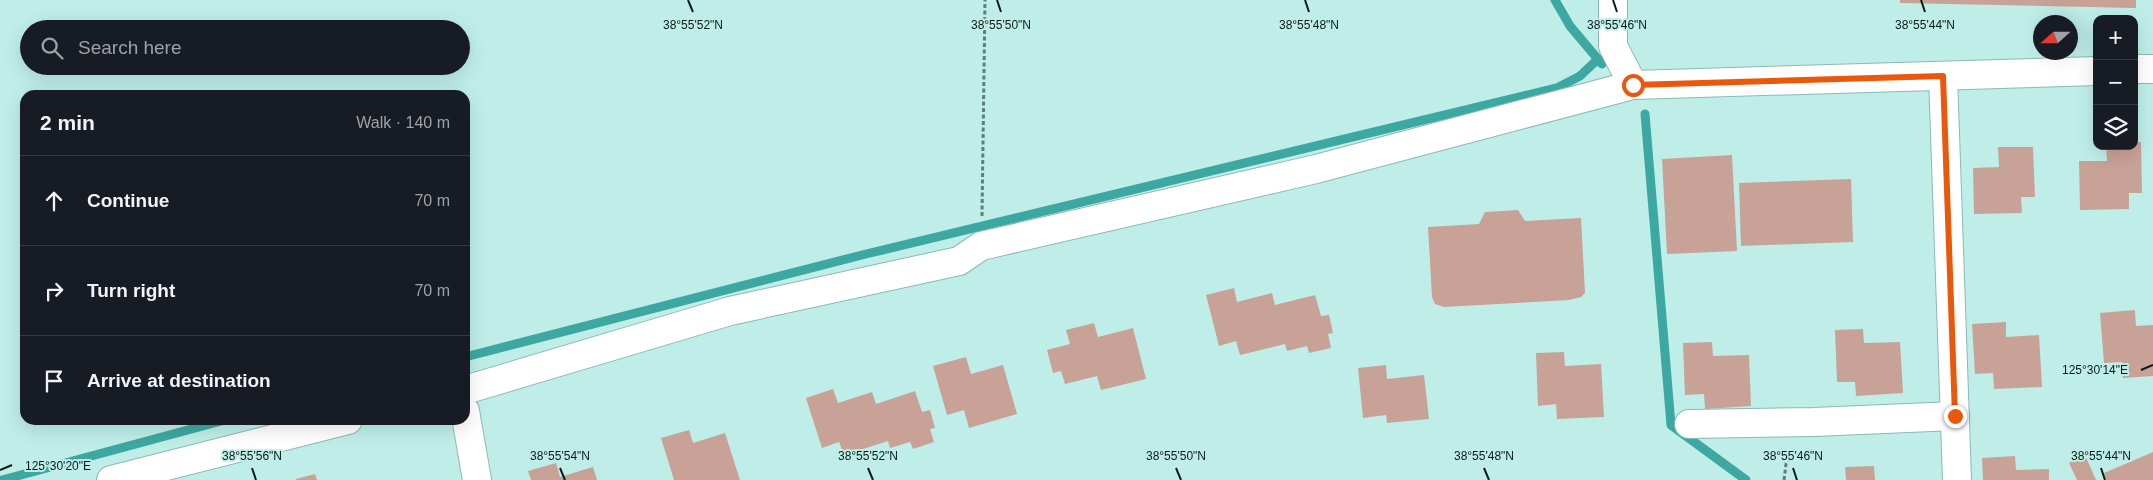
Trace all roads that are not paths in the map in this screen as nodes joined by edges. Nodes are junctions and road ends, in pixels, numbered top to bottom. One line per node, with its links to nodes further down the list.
1 (1613, 0): 6 (street)
2 (2153, 68): 3 (street)
3 (2138, 69)
4 (2093, 70): 5 (street)
5 (1943, 76): 6 (street); 8 (street)
6 (1633, 85): 7 (street)
7 (470, 389)
8 (1955, 416): 9 (street); 14 (street)
9 (1689, 424)
10 (328, 425): 12 (street)
11 (467, 425): 13 (street)
12 (111, 480)
13 (477, 480)
14 (1957, 480)

